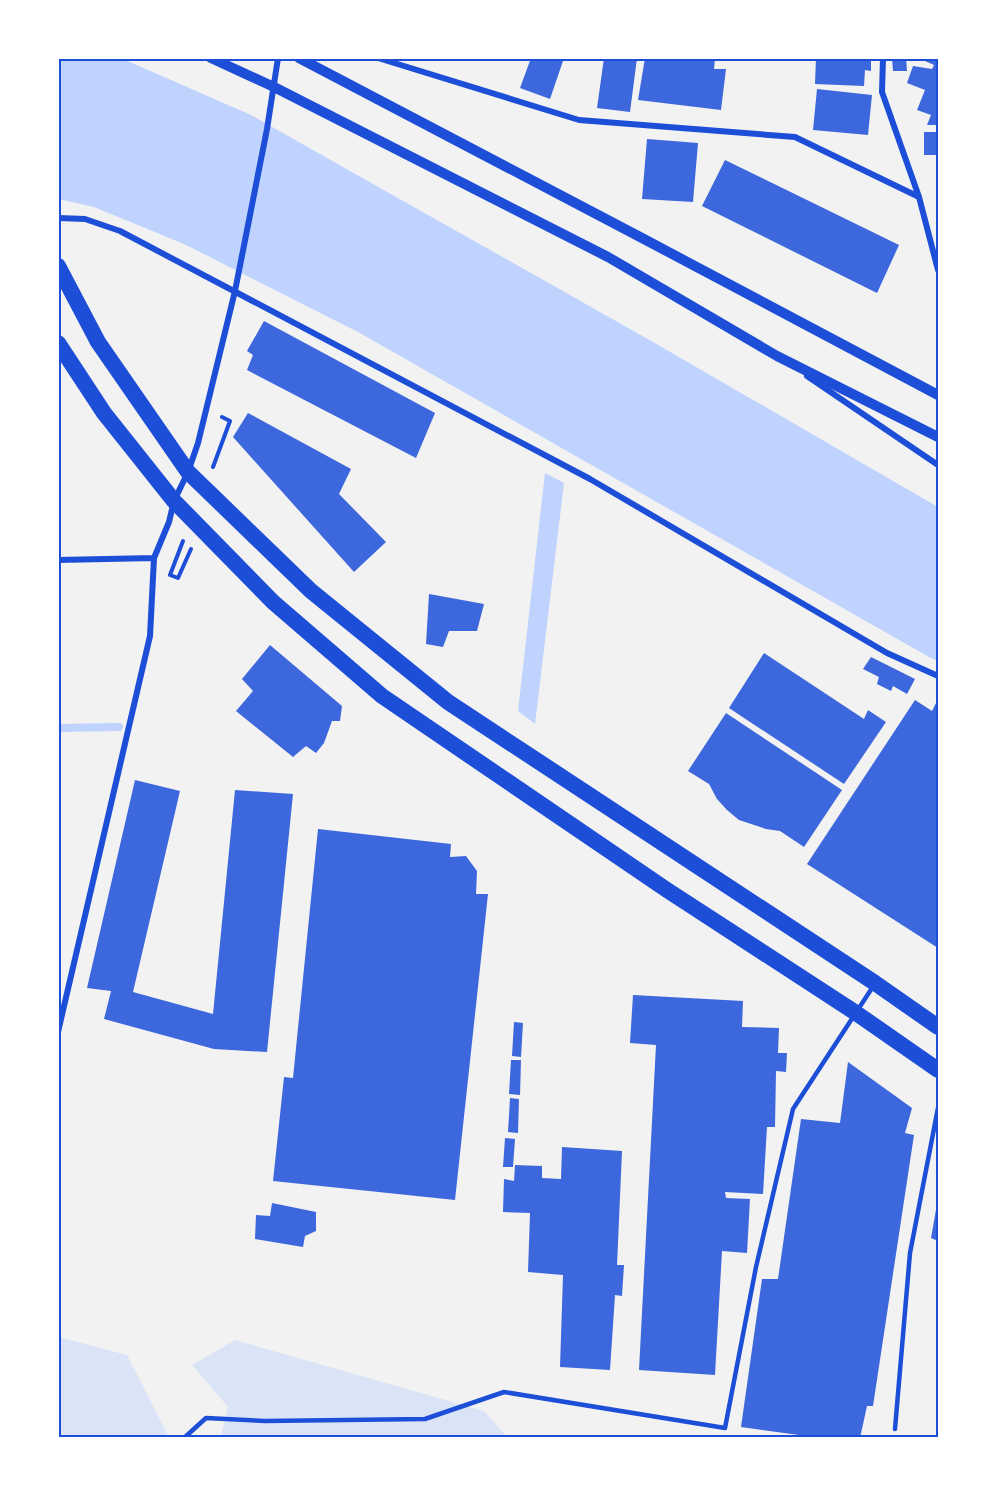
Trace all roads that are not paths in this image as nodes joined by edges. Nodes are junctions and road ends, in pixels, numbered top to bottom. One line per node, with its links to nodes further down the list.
1 (211, 58): 6 (street)
2 (278, 58): 6 (street)
3 (298, 58): 14 (street)
4 (378, 58): 7 (street)
5 (883, 58): 7 (street)
6 (274, 87): 11 (street); 13 (street)
7 (919, 197): 10 (street)
8 (58, 218): 11 (street)
9 (58, 266): 17 (highway)
10 (939, 270)
11 (235, 291): 17 (street); 21 (street)
12 (58, 343): 18 (highway)
13 (777, 356): 15 (street); 16 (street)
14 (939, 395)
15 (939, 437)
16 (939, 465)
17 (188, 472): 18 (street); 22 (highway)
18 (174, 501): 19 (street); 23 (highway)
19 (154, 558): 20 (street); 25 (street)
20 (58, 560)
21 (939, 676)
22 (876, 983): 23 (lane); 24 (highway)
23 (856, 1013): 26 (highway); 29 (lane)
24 (939, 1027)
25 (58, 1032)
26 (939, 1070)
27 (939, 1108): 28 (lane)
28 (895, 1429)
29 (184, 1437)

